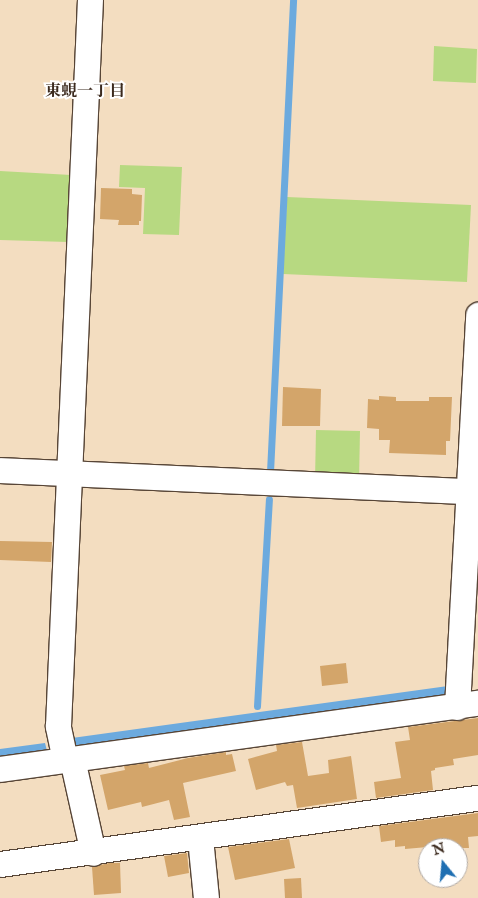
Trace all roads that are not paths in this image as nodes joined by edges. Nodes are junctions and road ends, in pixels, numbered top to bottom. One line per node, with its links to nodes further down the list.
1 (90, 0): 4 (street)
2 (478, 315): 5 (street)
3 (0, 470): 4 (street)
4 (69, 473): 5 (street); 7 (street)
5 (474, 492): 6 (street)
6 (467, 705): 7 (street)
7 (68, 760): 8 (street); 11 (street)
8 (0, 770)
9 (478, 798): 10 (street)
10 (200, 838): 11 (street); 13 (street)
11 (93, 853): 12 (street)
12 (0, 864)
13 (206, 898)

